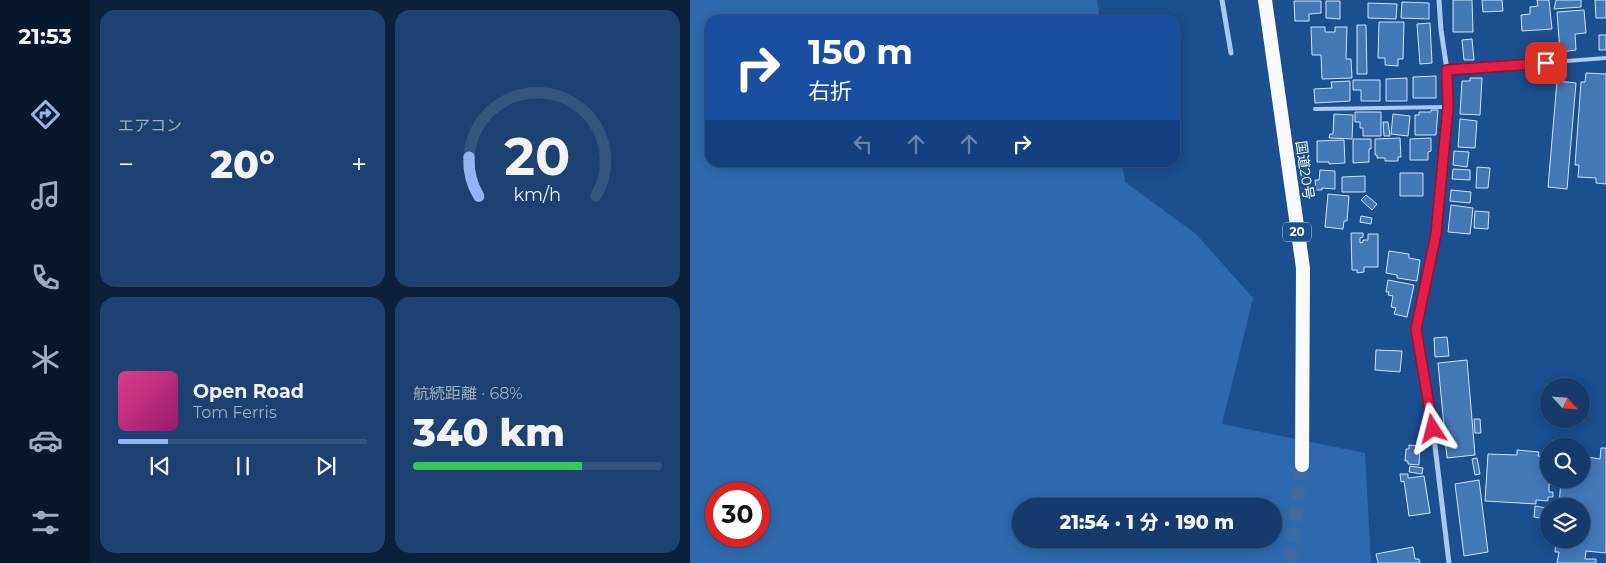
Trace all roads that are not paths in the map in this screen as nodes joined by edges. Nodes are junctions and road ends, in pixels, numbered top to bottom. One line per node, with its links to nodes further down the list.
1 (1222, 0): 4 (street)
2 (1265, 0): 9 (highway, 国道20号 / 20)
3 (1439, 0): 6 (street)
4 (1231, 53)
5 (1606, 58): 6 (lane)
6 (1447, 70): 7 (street)
7 (1448, 107): 8 (lane); 10 (street)
8 (1315, 109)
9 (1302, 465)
10 (1449, 563)

